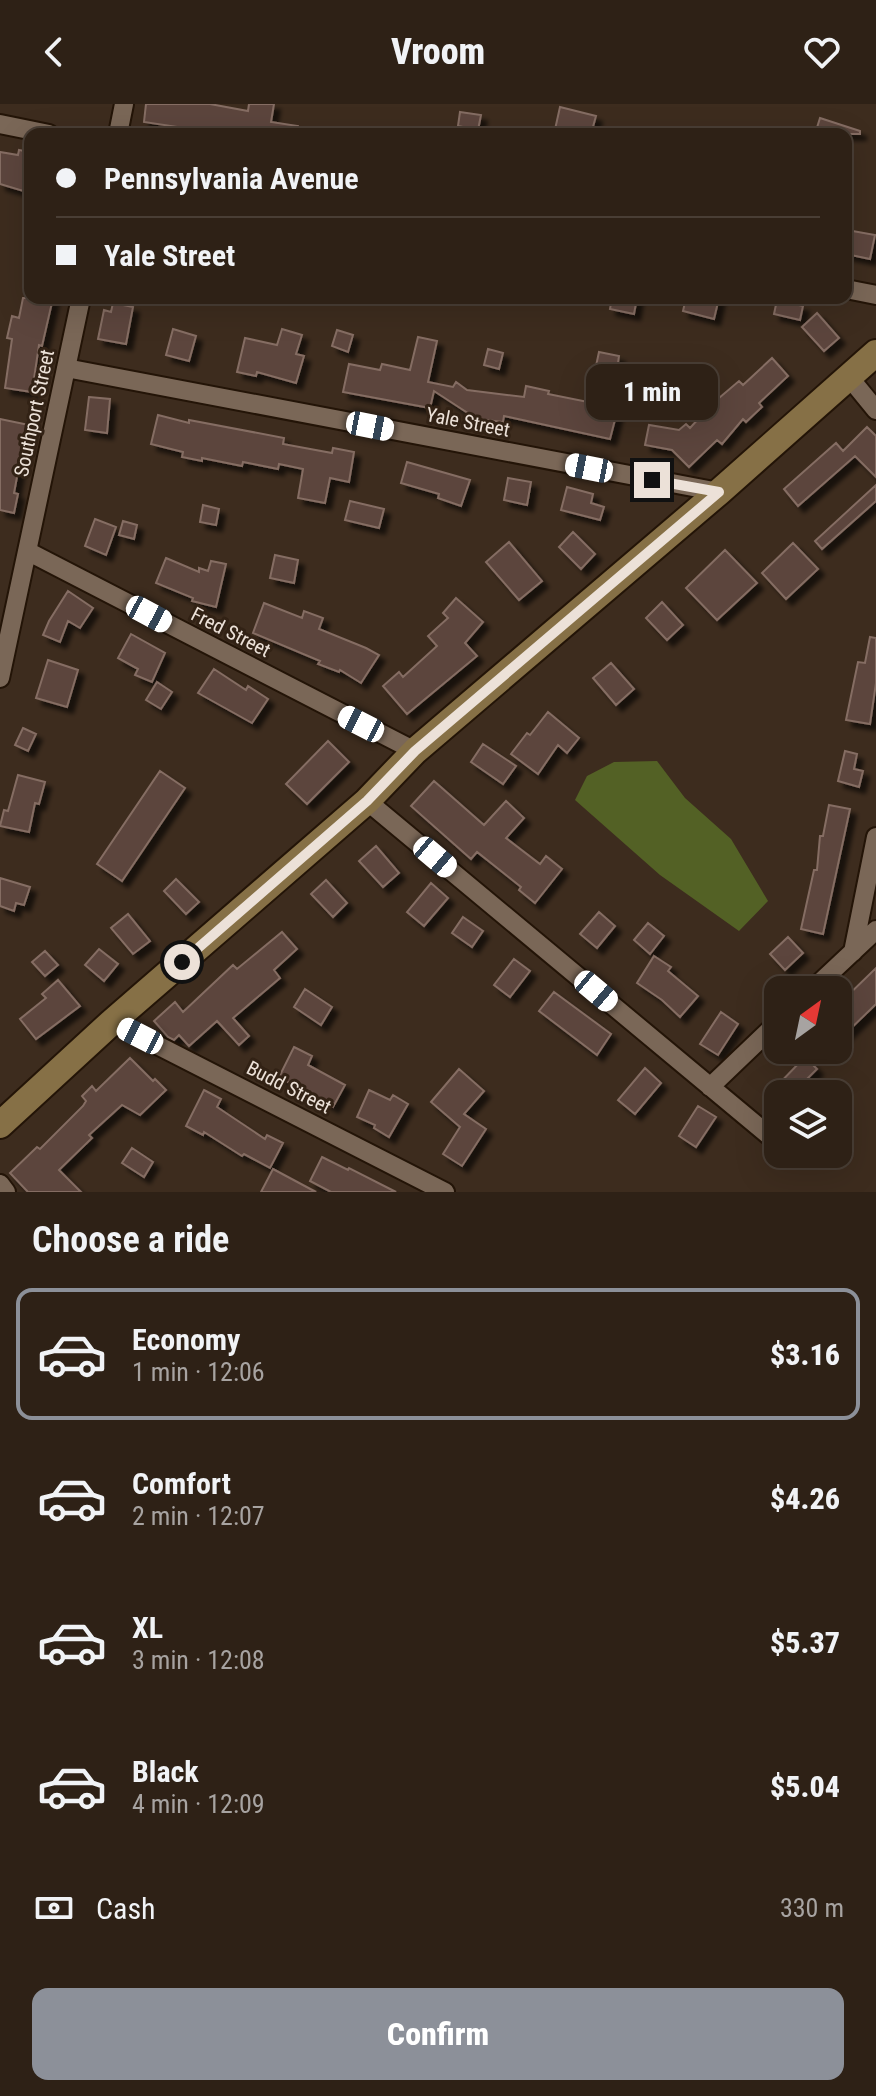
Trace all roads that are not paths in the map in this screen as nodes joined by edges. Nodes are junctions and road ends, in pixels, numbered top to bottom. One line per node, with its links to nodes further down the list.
1 (124, 104): 3 (street)
2 (0, 124): 4 (street)
3 (119, 128)
4 (24, 129)
5 (852, 290): 6 (street)
6 (876, 295)
7 (80, 304): 9 (street, Southport Street)
8 (876, 353): 10 (main road)
9 (66, 368): 12 (street, Yale Street); 13 (street, Southport Street)
10 (849, 377): 11 (street); 12 (main road)
11 (876, 410)
12 (719, 492): 15 (main road)
13 (27, 551): 14 (street, Southport Street); 15 (street, Fred Street)
14 (0, 678)
15 (415, 751): 16 (main road)
16 (367, 801): 21 (main road); 23 (street)
17 (876, 837): 19 (street)
18 (876, 930): 19 (street)
19 (853, 952): 20 (street)
20 (827, 976)
21 (112, 1022): 24 (main road); 28 (street, Budd Street)
22 (764, 1035): 23 (street)
23 (710, 1087): 25 (street)
24 (0, 1125)
25 (764, 1131)
26 (0, 1184): 27 (street)
27 (6, 1192)
28 (445, 1192)

